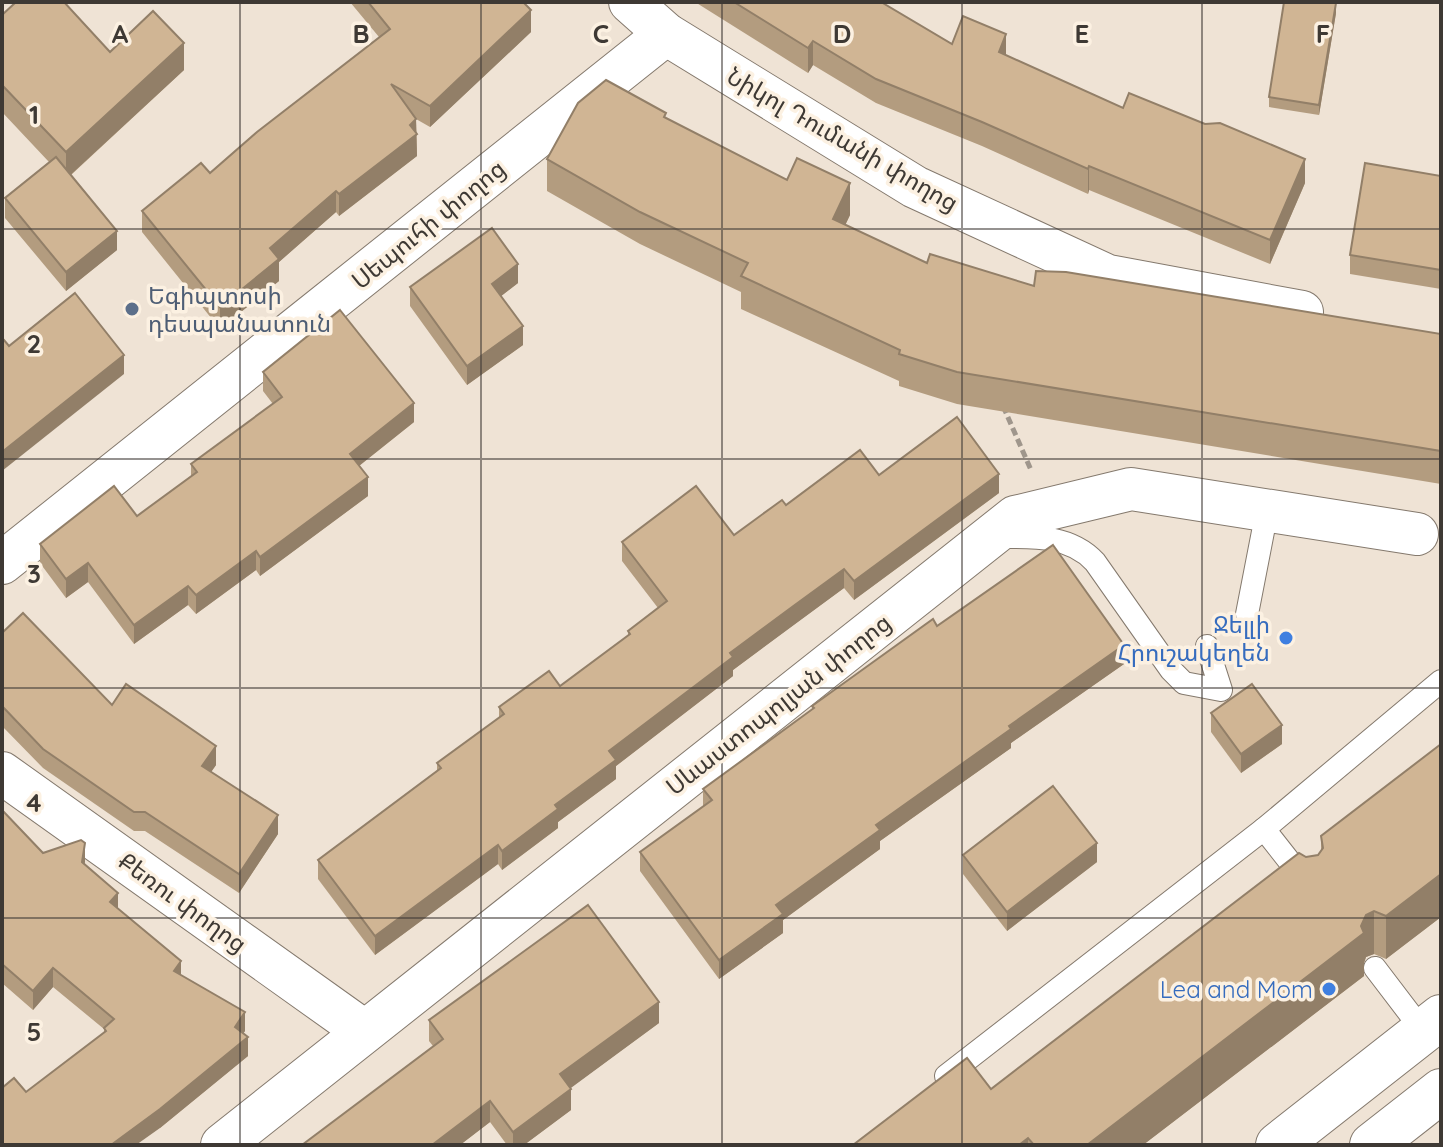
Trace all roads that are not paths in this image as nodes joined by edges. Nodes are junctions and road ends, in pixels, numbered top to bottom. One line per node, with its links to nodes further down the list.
1 (630, 2): 2 (street, Նիկոլ Դումանի փողոց)
2 (666, 34): 4 (street, Նիկոլ Դումանի փողոց); 9 (street, Սեպուհի փողոց)
3 (1092, 291): 4 (lane)
4 (1213, 296): 5 (street, Նիկոլ Դումանի փողոց)
5 (1335, 318)
6 (1267, 511): 7 (street, Սևաստոպոլյան փողոց); 8 (street, Սևաստոպոլյան փողոց); 10 (lane)
7 (1417, 534)
8 (990, 537): 11 (lane); 18 (street, Սևաստոպոլյան փողոց)
9 (2, 563)
10 (1247, 614)
11 (1207, 646)
12 (1441, 681): 14 (lane)
13 (2, 773): 18 (street, Քեռու փողոց)
14 (1264, 829): 15 (lane); 19 (lane)
15 (1310, 887)
16 (1375, 968): 17 (lane)
17 (1432, 1024): 22 (main road)
18 (364, 1031): 21 (street, Սևաստոպոլյան փողոց)
19 (931, 1088)
20 (1441, 1091): 23 (main road)
21 (222, 1145)
22 (1278, 1145)
23 (1372, 1145)

